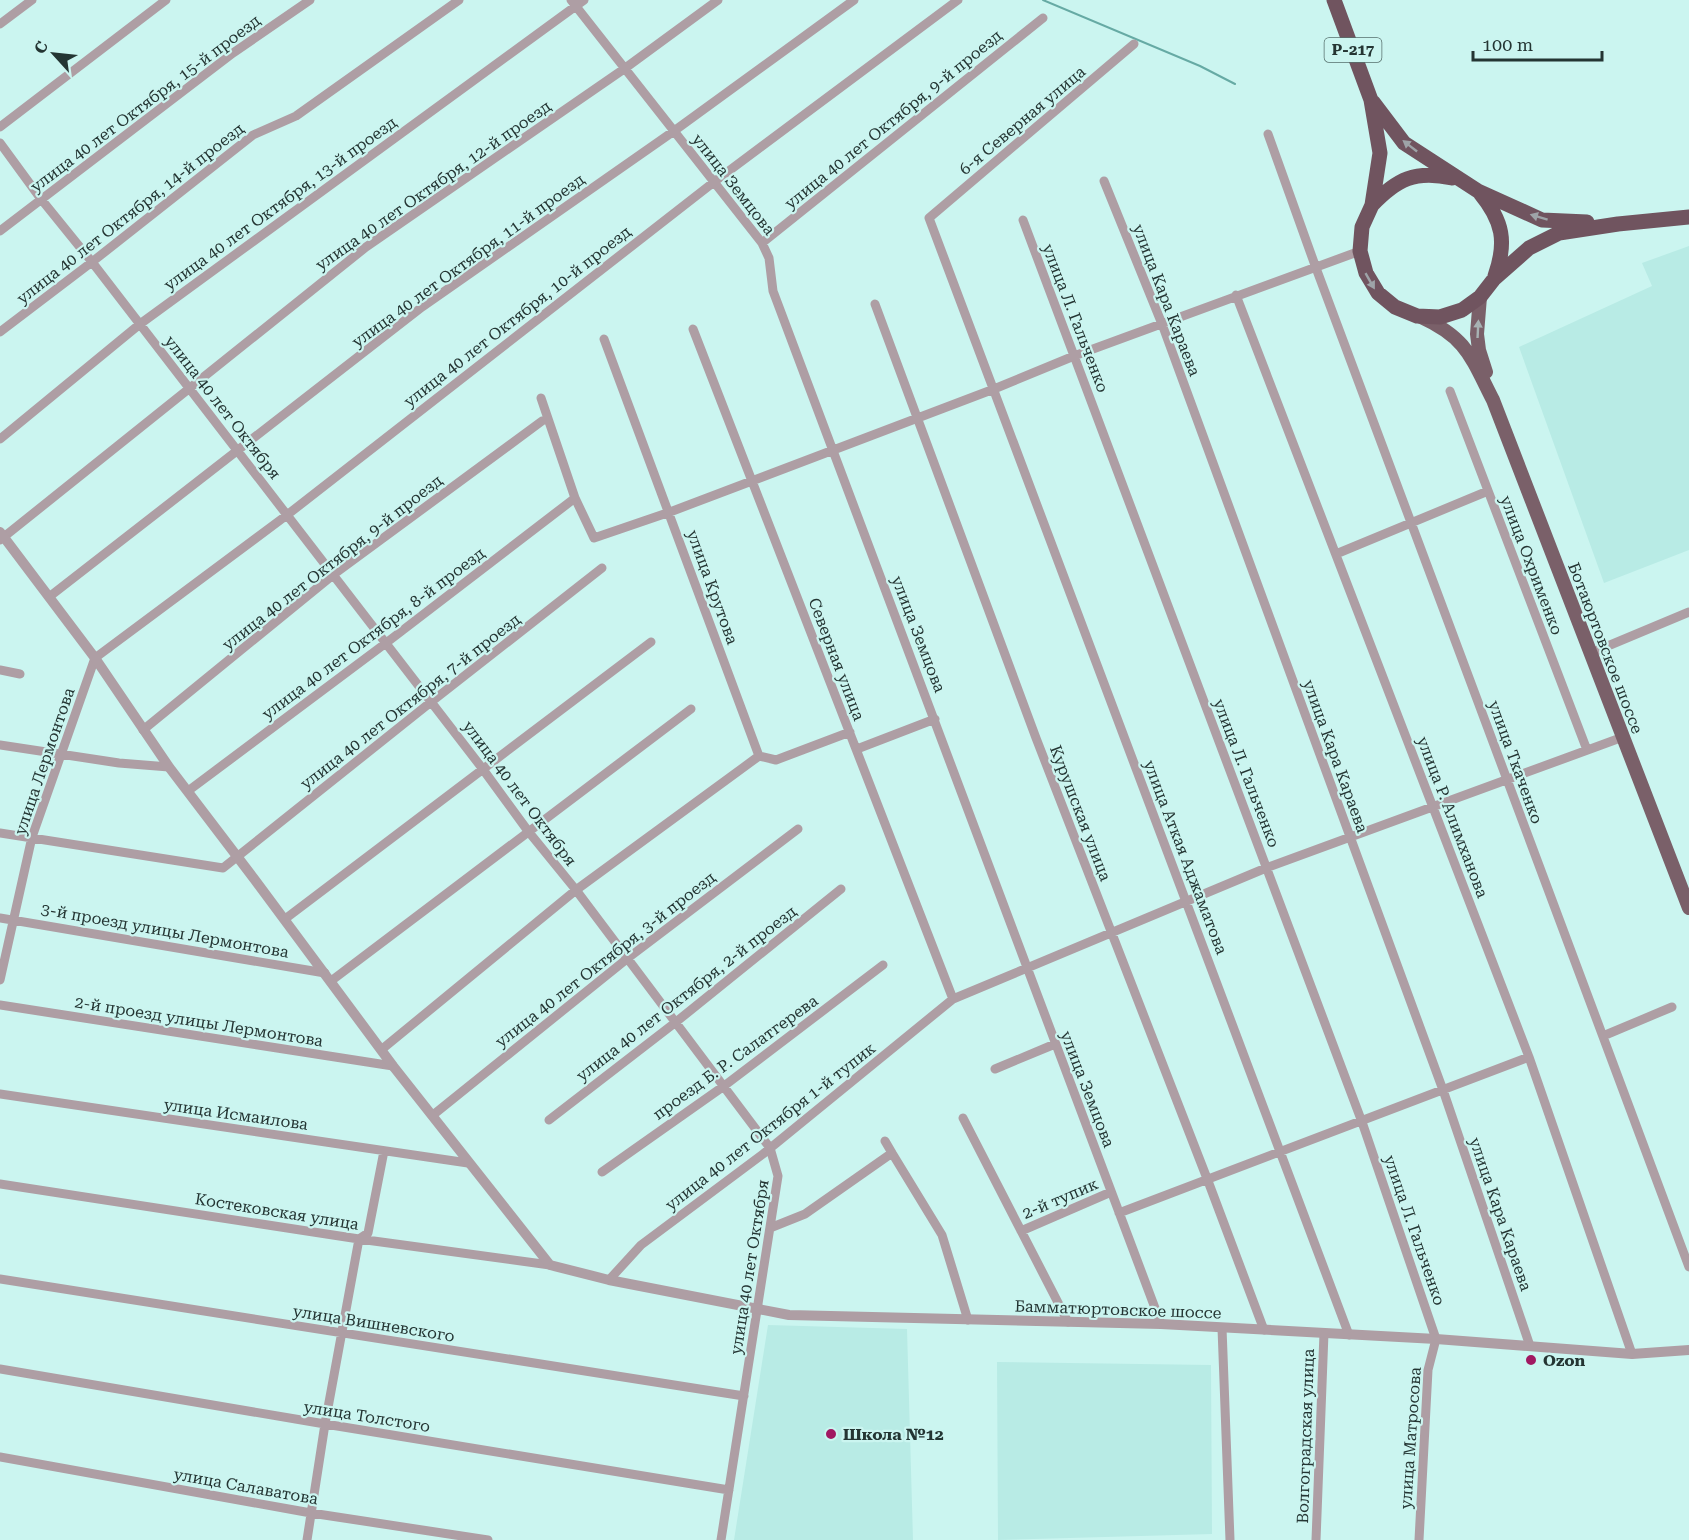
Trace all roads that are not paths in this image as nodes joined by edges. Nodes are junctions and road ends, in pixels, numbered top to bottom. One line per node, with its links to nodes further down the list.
1 (32, 0): 12 (street)
2 (166, 0): 16 (street)
3 (310, 0): 24 (street, улица 40 лет Октября, 15-й проезд)
4 (459, 0): 33 (street, улица 40 лет Октября, 14-й проезд)
5 (584, 0): 10 (street, улица 40 лет Октября, 13-й проезд)
6 (718, 0): 14 (street, улица 40 лет Октября, 12-й проезд)
7 (854, 0): 17 (street, улица 40 лет Октября, 11-й проезд)
8 (958, 0): 22 (street, улица 40 лет Октября, 10-й проезд)
9 (1334, 0): 15 (highway, Р-217)
10 (573, 3): 14 (street, улица Земцова); 40 (street, улица 40 лет Октября, 13-й проезд)
11 (1043, 18): 31 (street, улица 40 лет Октября, 9-й проезд)
12 (0, 24)
13 (1134, 44): 27 (street, 6-я Северная улица)
14 (624, 69): 17 (street, улица Земцова); 46 (street, улица 40 лет Октября, 12-й проезд)
15 (1371, 100): 20 (highway, one-way to 15); 25 (highway)
16 (0, 127)
17 (674, 131): 22 (street, улица Земцова); 55 (street, улица 40 лет Октября, 11-й проезд)
18 (1268, 134): 34 (street, улица Ткаченко)
19 (0, 143): 24 (street, улица 40 лет Октября)
20 (1458, 179): 23 (highway); 25 (highway)
21 (1104, 181): 41 (street, улица Кара Караева)
22 (714, 182): 31 (street, улица Земцова); 60 (street, улица 40 лет Октября, 10-й проезд)
23 (1478, 191): 29 (highway, one-way to 23); 35 (highway)
24 (41, 199): 30 (street, улица 40 лет Октября, 15-й проезд); 33 (street, улица 40 лет Октября)
25 (1372, 205): 32 (highway)
26 (1689, 217): 29 (highway)
27 (929, 218): 47 (street, улица Аткая Аджаматова)
28 (1023, 220): 45 (street, улица Л. Гальченко)
29 (1618, 224): 35 (highway)
30 (0, 231)
31 (762, 243): 54 (street, улица Земцова)
32 (1360, 251): 34 (street); 39 (highway, one-way to 39)
33 (92, 262): 40 (street, улица 40 лет Октября); 43 (street, улица 40 лет Октября, 14-й проезд)
34 (1316, 268): 36 (street); 61 (street, улица Ткаченко)
35 (1494, 279): 37 (highway)
36 (1236, 295): 41 (street); 63 (street, улица Р. Алимханова)
37 (1480, 297): 39 (highway); 50 (main road, one-way to 37)
38 (875, 304): 51 (street, Курушская улица)
39 (1417, 316): 50 (main road)
40 (140, 324): 46 (street, улица 40 лет Октября); 53 (street, улица 40 лет Октября, 13-й проезд)
41 (1162, 324): 45 (street); 93 (street, улица Кара Караева)
42 (693, 329): 56 (street, Северная улица)
43 (0, 332)
44 (604, 339): 59 (street, улица Крутова)
45 (1074, 356): 47 (street); 96 (street, улица Л. Гальченко)
46 (189, 388): 55 (street, улица 40 лет Октября); 62 (street, улица 40 лет Октября, 12-й проезд)
47 (994, 389): 51 (street); 99 (street, улица Аткая Аджаматова)
48 (1450, 391): 57 (street, улица Охрименко)
49 (542, 398): 58 (street)
50 (1493, 400): 70 (main road, Ботаюртовское шоссе)
51 (917, 417): 54 (street); 104 (street, Курушская улица)
52 (542, 422): 65 (street, улица 40 лет Октября, 9-й проезд)
53 (0, 439)
54 (832, 450): 56 (street); 76 (street, улица Земцова)
55 (238, 451): 60 (street, улица 40 лет Октября); 66 (street, улица 40 лет Октября, 11-й проезд)
56 (752, 479): 59 (street); 78 (street, Северная улица)
57 (1488, 490): 61 (street); 82 (street, улица Охрименко)
58 (575, 498): 59 (street); 69 (street, улица 40 лет Октября, 8-й проезд)
59 (670, 512): 84 (street, улица Крутова)
60 (287, 514): 65 (street, улица 40 лет Октября); 71 (street, улица 40 лет Октября, 10-й проезд)
61 (1411, 523): 63 (street); 87 (street, улица Ткаченко)
62 (1, 536): 66 (street)
63 (1336, 554): 89 (street, улица Р. Алимханова)
64 (602, 568): 74 (street, улица 40 лет Октября, 7-й проезд)
65 (333, 575): 69 (street, улица 40 лет Октября); 77 (street, улица 40 лет Октября, 9-й проезд)
66 (49, 597): 71 (street)
67 (1689, 612): 70 (street)
68 (651, 642): 86 (street)
69 (386, 643): 74 (street, улица 40 лет Октября); 88 (street, улица 40 лет Октября, 8-й проезд)
70 (1591, 653): 79 (main road, Ботаюртовское шоссе)
71 (95, 658): 77 (street); 83 (street, улица Лермонтова)
72 (0, 670): 73 (street)
73 (20, 674)
74 (431, 702): 86 (street, улица 40 лет Октября); 95 (street, улица 40 лет Октября, 7-й проезд)
75 (691, 709): 91 (street)
76 (935, 719): 81 (street); 107 (street, улица Земцова)
77 (143, 730): 85 (street)
78 (850, 732): 81 (street, Северная улица); 84 (street)
79 (1623, 737): 82 (street, улица 40 лет Октября 1-й тупик); 100 (main road, Ботаюртовское шоссе)
80 (0, 745): 83 (street)
81 (857, 748): 110 (street, Северная улица)
82 (1587, 750): 87 (street, улица 40 лет Октября 1-й тупик)
83 (62, 754): 85 (street); 94 (street, улица Лермонтова)
84 (759, 756): 98 (street)
85 (169, 767): 88 (street)
86 (482, 768): 91 (street, улица 40 лет Октября); 102 (street)
87 (1507, 779): 89 (street, улица 40 лет Октября 1-й тупик); 114 (street, улица Ткаченко)
88 (188, 791): 95 (street)
89 (1433, 807): 93 (street, улица 40 лет Октября 1-й тупик); 117 (street, улица Р. Алимханова)
90 (798, 829): 105 (street, улица 40 лет Октября, 3-й проезд)
91 (528, 831): 98 (street, улица 40 лет Октября); 108 (street)
92 (0, 832): 94 (street)
93 (1350, 836): 96 (street, улица 40 лет Октября 1-й тупик); 121 (street, улица Кара Караева)
94 (32, 837): 95 (street); 103 (street, улица Лермонтова)
95 (238, 858): 102 (street)
96 (1266, 868): 99 (street, улица 40 лет Октября 1-й тупик); 126 (street, улица Л. Гальченко)
97 (841, 889): 113 (street, улица 40 лет Октября, 2-й проезд)
98 (576, 890): 105 (street, улица 40 лет Октября); 116 (street)
99 (1186, 901): 104 (street, улица 40 лет Октября 1-й тупик); 130 (street, улица Аткая Аджаматова)
100 (1689, 908)
101 (0, 918): 103 (street, 3-й проезд улицы Лермонтова)
102 (285, 919): 108 (street)
103 (13, 920): 108 (street, 3-й проезд улицы Лермонтова); 109 (street, улица Лермонтова)
104 (1112, 934): 107 (street, улица 40 лет Октября 1-й тупик); 134 (street, Курушская улица)
105 (628, 958): 113 (street, улица 40 лет Октября); 123 (street, улица 40 лет Октября, 3-й проезд)
106 (883, 965): 120 (street, проезд Б. Р. Салатгерева)
107 (1027, 968): 110 (street, улица 40 лет Октября 1-й тупик); 115 (street, улица Земцова)
108 (328, 977): 116 (street)
109 (0, 980)
110 (953, 999): 128 (street, улица 40 лет Октября 1-й тупик)
111 (0, 1005): 118 (street, 2-й проезд улицы Лермонтова)
112 (1672, 1007): 114 (street)
113 (676, 1022): 120 (street, улица 40 лет Октября); 125 (street, улица 40 лет Октября, 2-й проезд)
114 (1603, 1036): 142 (street, улица Ткаченко)
115 (1055, 1044): 119 (street); 136 (street, улица Земцова)
116 (381, 1050): 118 (street)
117 (1529, 1057): 121 (street); 157 (street, улица Р. Алимханова)
118 (393, 1066): 123 (street)
119 (995, 1069)
120 (724, 1086): 128 (street, улица 40 лет Октября); 133 (street, проезд Б. Р. Салатгерева)
121 (1443, 1090): 126 (street); 155 (street, улица Кара Караева)
122 (0, 1094): 129 (street, улица Исмаилова)
123 (433, 1115): 132 (street)
124 (963, 1118): 139 (street)
125 (549, 1120)
126 (1362, 1122): 130 (street); 154 (street, улица Л. Гальченко)
127 (885, 1141): 131 (street)
128 (770, 1148): 138 (street, улица 40 лет Октября); 144 (street, улица 40 лет Октября 1-й тупик)
129 (384, 1151): 132 (street, улица Исмаилова); 140 (street)
130 (1280, 1152): 134 (street); 153 (street, улица Аткая Аджаматова)
131 (892, 1153): 138 (street); 146 (street)
132 (468, 1163): 141 (street)
133 (602, 1172)
134 (1208, 1181): 137 (street); 150 (street, Курушская улица)
135 (0, 1184): 140 (street, Костековская улица)
136 (1111, 1192): 137 (street, улица Земцова); 139 (street, 2-й тупик)
137 (1119, 1213): 148 (street, улица Земцова)
138 (770, 1228): 145 (street, улица 40 лет Октября)
139 (1021, 1231): 147 (street)
140 (359, 1239): 141 (street, Костековская улица); 151 (street)
141 (550, 1265): 144 (street, Бамматюртовское шоссе)
142 (1689, 1267)
143 (0, 1279): 151 (street, улица Вишневского)
144 (609, 1280): 145 (street, Бамматюртовское шоссе)
145 (758, 1309): 146 (street, Бамматюртовское шоссе); 159 (street, улица 40 лет Октября)
146 (968, 1320): 147 (street, Бамматюртовское шоссе)
147 (1068, 1322): 148 (street, Бамматюртовское шоссе)
148 (1161, 1324): 149 (street, Бамматюртовское шоссе)
149 (1222, 1328): 150 (street, Бамматюртовское шоссе); 167 (street)
150 (1263, 1330): 152 (street, Бамматюртовское шоссе)
151 (342, 1333): 159 (street, улица Вишневского); 160 (street)
152 (1324, 1334): 153 (street, Бамматюртовское шоссе); 168 (street, Волгоградская улица)
153 (1349, 1335): 154 (street, Бамматюртовское шоссе)
154 (1436, 1339): 155 (street, Бамматюртовское шоссе); 169 (street, улица Матросова)
155 (1530, 1346): 157 (street, Бамматюртовское шоссе)
156 (1689, 1350): 157 (street, Бамматюртовское шоссе)
157 (1632, 1354)
158 (0, 1369): 160 (street, улица Толстого)
159 (744, 1396): 162 (street, улица 40 лет Октября)
160 (325, 1424): 162 (street, улица Толстого); 163 (street)
161 (0, 1457): 163 (street, улица Салаватова)
162 (729, 1490): 166 (street, улица 40 лет Октября)
163 (311, 1513): 164 (street); 165 (street, улица Салаватова)
164 (307, 1540)
165 (488, 1540)
166 (721, 1540)
167 (1230, 1540)
168 (1316, 1540)
169 (1419, 1540)

